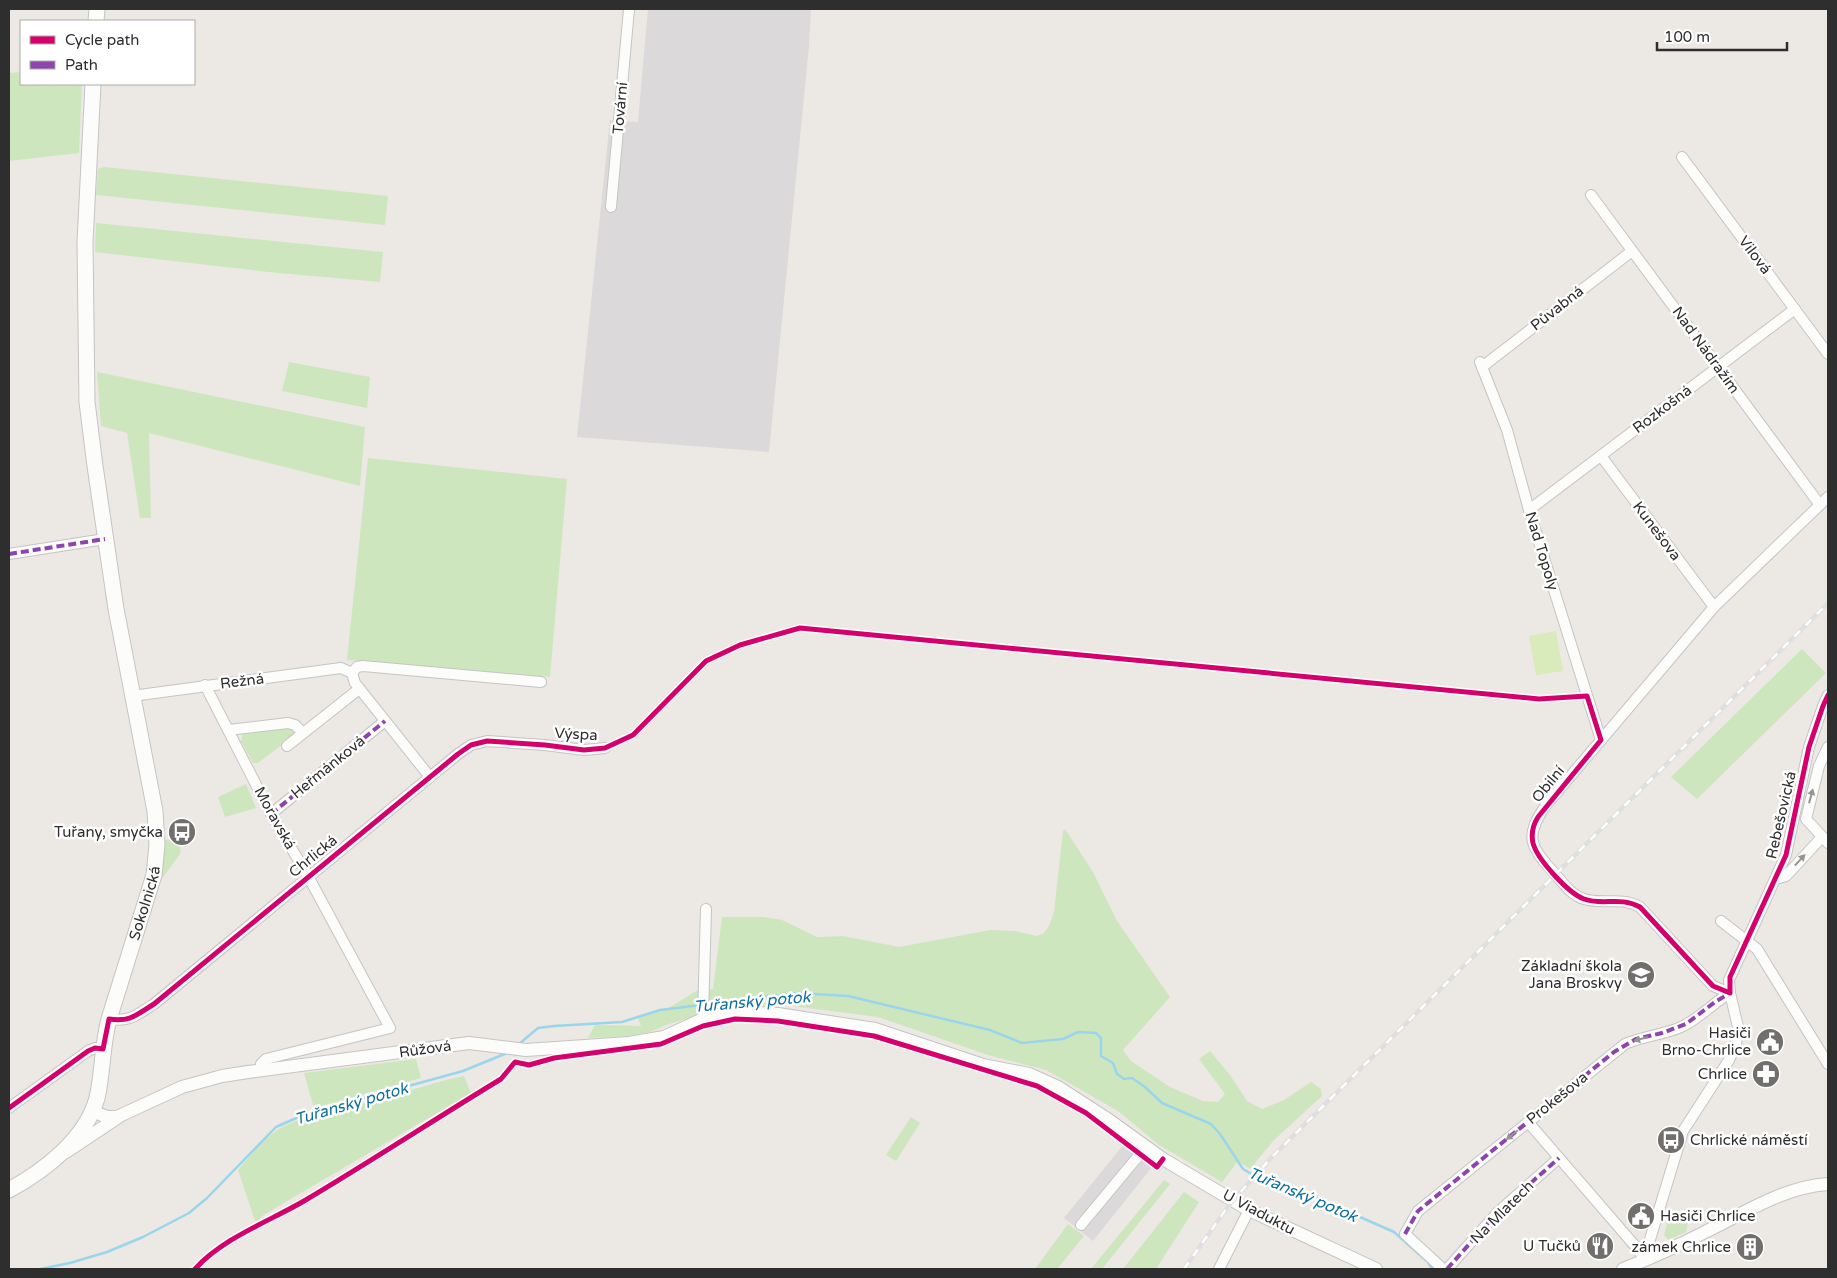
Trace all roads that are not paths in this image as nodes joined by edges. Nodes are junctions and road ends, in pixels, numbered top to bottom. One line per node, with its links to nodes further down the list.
1 (629, 9): 5 (street, Tovární)
2 (93, 85): 15 (main road, Sokolnická)
3 (1682, 157): 7 (street, Vilová)
4 (1591, 195): 6 (street, Nad Nádražím)
5 (611, 207)
6 (1632, 250): 9 (street, Půvabná); 10 (street, Nad Nádražím)
7 (1795, 309): 8 (street, Vilová); 10 (street, Rozkošná)
8 (1828, 354)
9 (1480, 365): 14 (street, Nad Topoly)
10 (1718, 367): 11 (street, Rozkošná); 13 (street, Nad Nádražím)
11 (1601, 456): 14 (street, Rozkošná); 17 (street, Kunešova)
12 (1828, 498): 13 (street, Obilní)
13 (1820, 506): 17 (street, Obilní)
14 (1529, 510): 27 (street, Nad Topoly)
15 (105, 539): 16 (street); 23 (main road, Sokolnická)
16 (9, 554)
17 (1714, 607): 27 (street, Obilní)
18 (352, 673): 19 (street, Režná); 20 (street, Režná); 21 (street)
19 (541, 682)
20 (205, 685): 23 (street, Režná); 25 (street, Moravská)
21 (360, 689): 24 (street); 26 (street)
22 (1828, 695): 36 (street, Rebešovická)
23 (132, 696): 41 (main road, Sokolnická)
24 (385, 720): 32 (street); 33 (street, Heřmánková)
25 (228, 730): 26 (street); 33 (street, Moravská)
26 (303, 733): 29 (street)
27 (1601, 740): 40 (street, Obilní)
28 (545, 745): 31 (street, Výspa); 32 (street, Chrlická)
29 (286, 746)
30 (1828, 747): 34 (street, one-way to 30)
31 (605, 748)
32 (430, 777): 35 (street, Chrlická)
33 (271, 814): 35 (street, Moravská)
34 (1825, 840): 36 (street, one-way to 34)
35 (308, 876): 41 (street, Chrlická); 43 (street, Moravská)
36 (1776, 880): 39 (street, Rebešovická)
37 (706, 909): 42 (street)
38 (1721, 921): 39 (street)
39 (1747, 942): 40 (street, Rebešovická); 46 (street)
40 (1730, 993): 51 (street, Prokešova, one-way to 51); 59 (street, Rebešovická)
41 (109, 1018): 45 (main road, Sokolnická)
42 (703, 1019): 44 (street, U Viaduktu); 52 (street, U Viaduktu)
43 (390, 1028): 47 (street, Růžová)
44 (591, 1046): 47 (street, Růžová)
45 (103, 1049): 48 (street); 49 (main road, Sokolnická)
46 (1828, 1064)
47 (260, 1071): 50 (street, Růžová)
48 (9, 1108)
49 (92, 1111): 50 (street); 53 (main road, Sokolnická)
50 (120, 1116): 53 (street, Růžová)
51 (1528, 1122): 54 (street); 62 (street, Prokešova, one-way to 62)
52 (1145, 1148): 57 (street, U Viaduktu); 58 (street)
53 (57, 1156): 56 (main road, Sokolnická)
54 (1559, 1158): 59 (street); 63 (street, Na Mlatech)
55 (1828, 1184): 59 (street)
56 (9, 1190)
57 (1249, 1210): 60 (street); 61 (street, U Viaduktu)
58 (1081, 1225)
59 (1645, 1260): 64 (street)
60 (1219, 1269)
61 (1376, 1269)
62 (1443, 1269)
63 (1447, 1269)
64 (1623, 1269)

